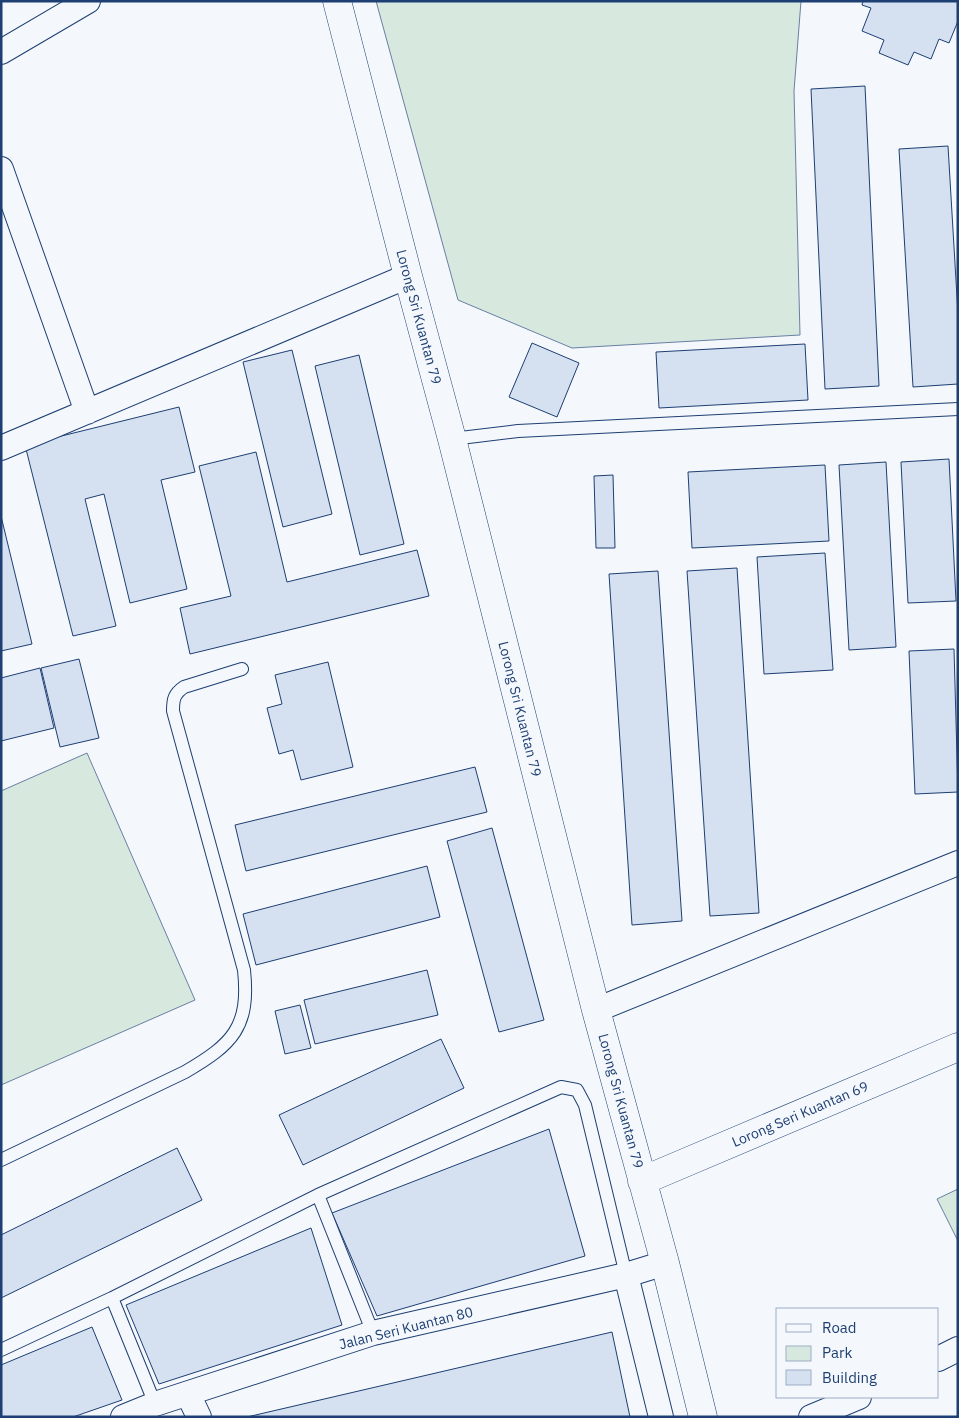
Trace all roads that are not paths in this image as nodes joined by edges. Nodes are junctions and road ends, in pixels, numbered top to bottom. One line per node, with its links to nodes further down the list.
1 (88, 1): 3 (street)
2 (337, 1): 5 (street, Lorong Sri Kuantan 79)
3 (1, 52)
4 (1, 169): 7 (street)
5 (408, 276): 7 (street); 8 (street, Lorong Sri Kuantan 79)
6 (958, 409): 8 (lane)
7 (87, 412): 9 (street)
8 (452, 439): 12 (street, Lorong Sri Kuantan 79)
9 (1, 448)
10 (242, 669): 14 (lane)
11 (958, 863): 12 (street)
12 (596, 1010): 15 (street, Lorong Sri Kuantan 79)
13 (958, 1047): 15 (street, Lorong Seri Kuantan 69)
14 (1, 1160)
15 (642, 1181): 17 (street, Lorong Sri Kuantan 79)
16 (318, 1195): 18 (lane); 19 (lane); 20 (lane)
17 (665, 1263): 18 (street, Jalan Seri Kuantan 80); 30 (street, Lorong Sri Kuantan 79)
18 (626, 1275): 20 (street, Jalan Seri Kuantan 80); 29 (street)
19 (112, 1298): 22 (lane); 26 (lane)
20 (374, 1333): 24 (street, Jalan Seri Kuantan 80)
21 (958, 1349): 23 (street)
22 (1, 1350)
23 (939, 1358)
24 (188, 1394): 26 (street, Jalan Seri Kuantan 80); 28 (street)
25 (858, 1398): 31 (street)
26 (155, 1404): 27 (street, Jalan Seri Kuantan 80)
27 (123, 1417)
28 (199, 1417)
29 (660, 1417)
30 (703, 1417)
31 (811, 1417)

